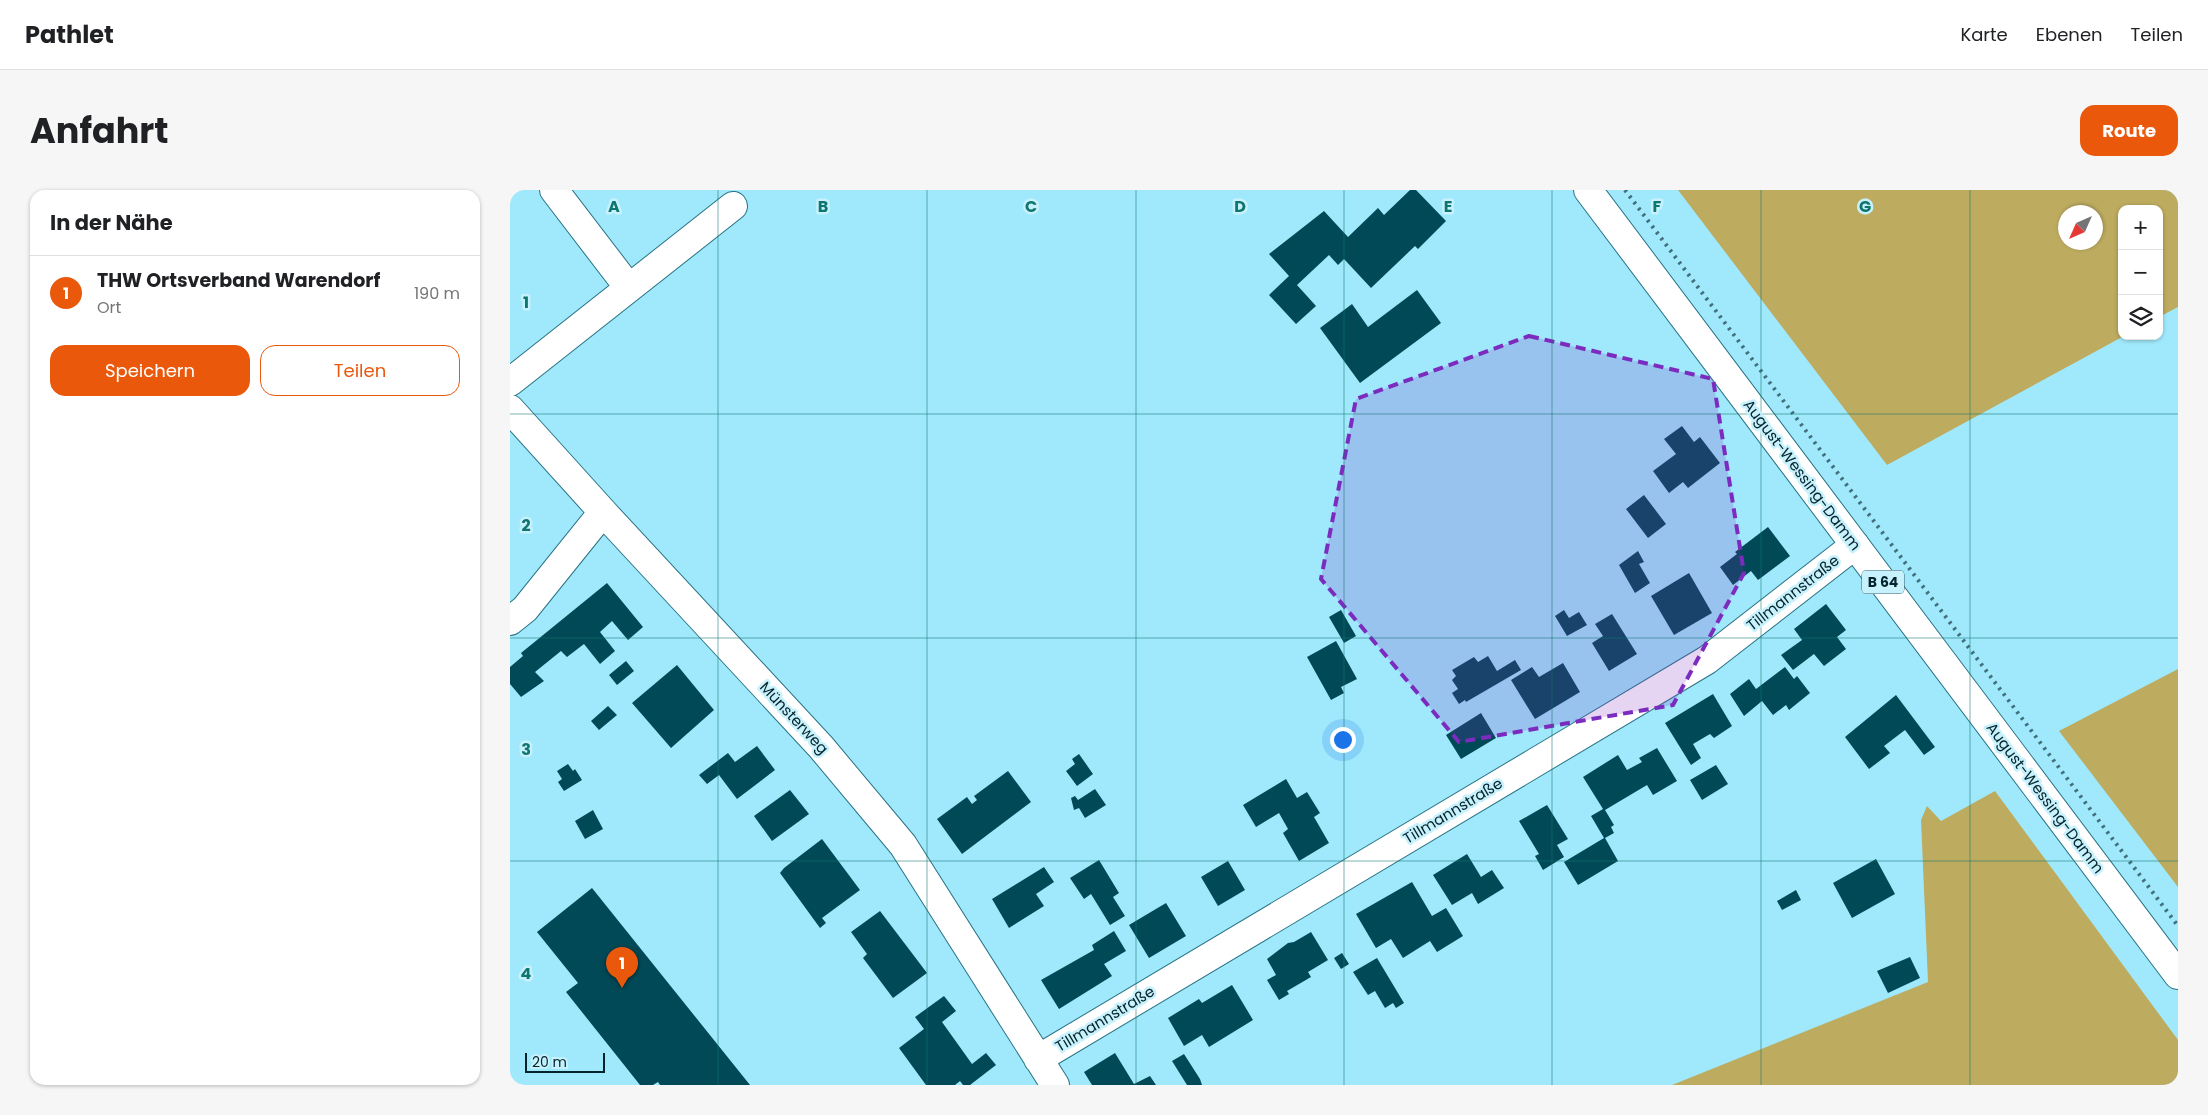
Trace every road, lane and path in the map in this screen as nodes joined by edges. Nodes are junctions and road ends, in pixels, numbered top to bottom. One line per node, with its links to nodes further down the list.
1 (554, 190): 4 (street)
2 (1588, 190): 8 (street, August-Wessing-Damm / B 64)
3 (733, 206): 4 (street)
4 (629, 288): 5 (street)
5 (510, 382)
6 (510, 409): 7 (street, Münsterweg)
7 (603, 512): 9 (street); 11 (street, Münsterweg)
8 (1855, 545): 10 (street, August-Wessing-Damm / B 64); 11 (street, Tillmannstraße)
9 (510, 620)
10 (2178, 975)
11 (1038, 1059): 12 (street, Münsterweg)
12 (1055, 1085)

